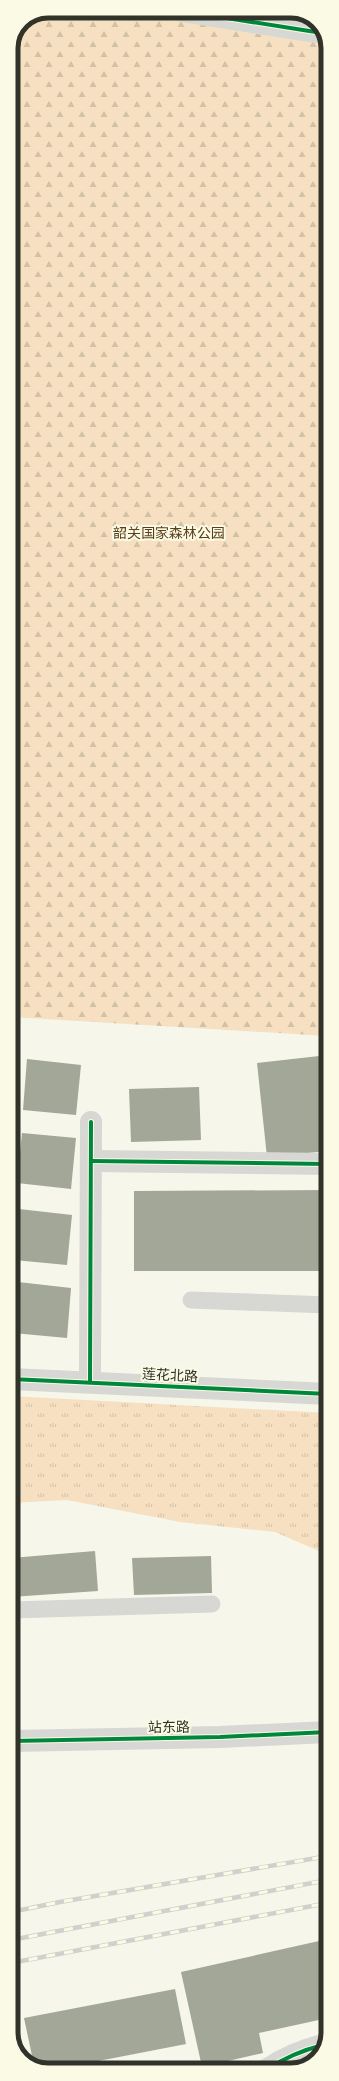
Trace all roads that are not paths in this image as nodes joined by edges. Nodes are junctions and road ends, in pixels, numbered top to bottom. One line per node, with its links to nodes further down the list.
1 (227, 18): 2 (street)
2 (317, 32)
3 (91, 1122): 4 (street)
4 (91, 1161): 5 (street); 9 (street)
5 (321, 1164)
6 (191, 1300): 7 (lane)
7 (321, 1305)
8 (18, 1379): 9 (street, 莲花北路)
9 (90, 1382): 10 (street, 莲花北路)
10 (321, 1394)
11 (212, 1604): 12 (lane)
12 (18, 1610)
13 (321, 1732): 14 (street, 站东路)
14 (18, 1740)
15 (318, 2046): 16 (street)
16 (275, 2063)

